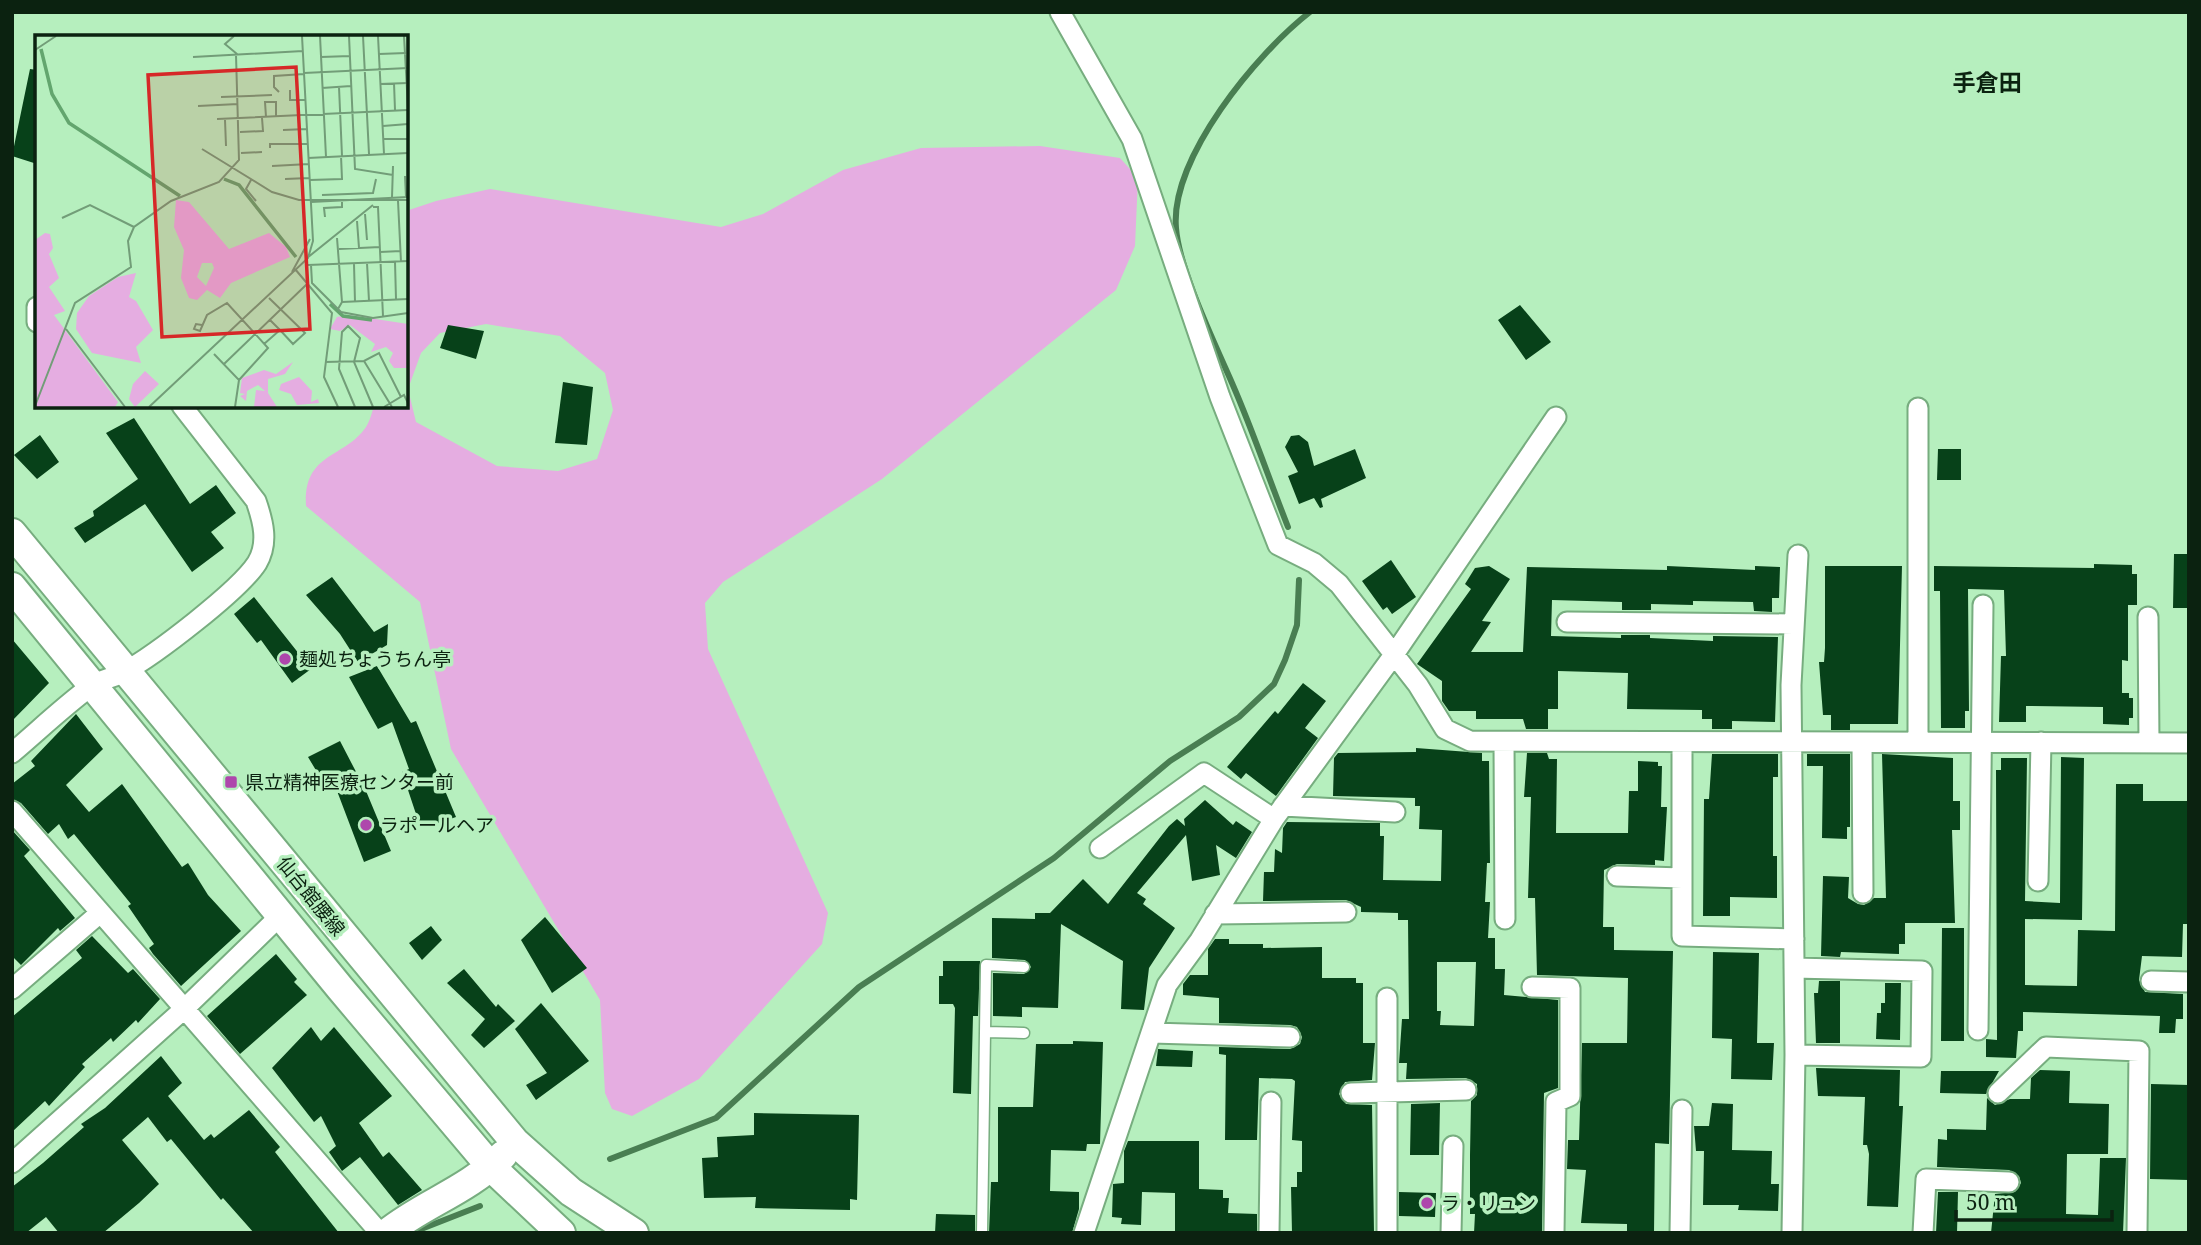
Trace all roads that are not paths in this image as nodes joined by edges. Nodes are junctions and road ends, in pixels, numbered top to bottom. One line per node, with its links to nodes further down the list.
1 (1059, 12): 12 (street)
2 (184, 408): 13 (street)
3 (1918, 408): 17 (street)
4 (1556, 417): 12 (street)
5 (12, 533): 13 (main road, 仙台館腰線)
6 (1798, 555): 11 (street)
7 (12, 587): 14 (main road, 仙台館腰線)
8 (1983, 605): 16 (street)
9 (2148, 617): 22 (street)
10 (1567, 622): 11 (street)
11 (1793, 624): 20 (street)
12 (1393, 656): 15 (street); 27 (street)
13 (125, 671): 14 (street); 59 (main road, 仙台館腰線)
14 (93, 685): 24 (street); 35 (main road, 仙台館腰線)
15 (1504, 741): 19 (street); 37 (street)
16 (1980, 741): 17 (street); 18 (street); 47 (street)
17 (1918, 742): 21 (street)
18 (2040, 742): 22 (street); 31 (street)
19 (1682, 743): 20 (street); 30 (street)
20 (1792, 743): 21 (street); 38 (street)
21 (1862, 743): 32 (street)
22 (2149, 743): 23 (street)
23 (2189, 743)
24 (12, 753)
25 (12, 811): 34 (street)
26 (1395, 812): 27 (street)
27 (1278, 813): 28 (street); 36 (street)
28 (1100, 848)
29 (1617, 876): 30 (street)
30 (1682, 878): 38 (street)
31 (2039, 881)
32 (1863, 894)
33 (1346, 912): 36 (street)
34 (100, 913): 44 (street); 46 (street)
35 (282, 914): 46 (street); 62 (main road, 仙台館腰線)
36 (1215, 914): 50 (street)
37 (1505, 919)
38 (1794, 939): 40 (street)
39 (1024, 967): 48 (lane)
40 (1794, 968): 52 (street); 52 (street)
41 (2151, 981): 42 (street)
42 (2189, 982)
43 (1532, 987): 73 (street)
44 (12, 989)
45 (1387, 998): 55 (street)
46 (183, 1010): 61 (street); 65 (street)
47 (1978, 1031)
48 (985, 1032): 49 (lane); 68 (lane)
49 (1024, 1033)
50 (1152, 1033): 51 (street); 69 (street)
51 (1290, 1037)
52 (1795, 1055): 75 (street)
53 (1466, 1090): 55 (street)
54 (1351, 1093): 55 (street)
55 (1387, 1093): 71 (street)
56 (1998, 1093): 77 (street)
57 (1271, 1102): 70 (street)
58 (1682, 1110): 74 (street)
59 (515, 1142): 62 (main road); 64 (main road, 仙台館腰線)
60 (1453, 1146): 72 (street)
61 (12, 1163)
62 (491, 1167): 66 (main road); 67 (main road, 仙台館腰線)
63 (2008, 1182): 76 (street)
64 (620, 1229)
65 (380, 1233)
66 (387, 1233)
67 (561, 1233)
68 (982, 1233)
69 (1084, 1233)
70 (1269, 1233)
71 (1387, 1233)
72 (1451, 1233)
73 (1554, 1233)
74 (1680, 1233)
75 (1792, 1233)
76 (1923, 1233)
77 (2137, 1233)

